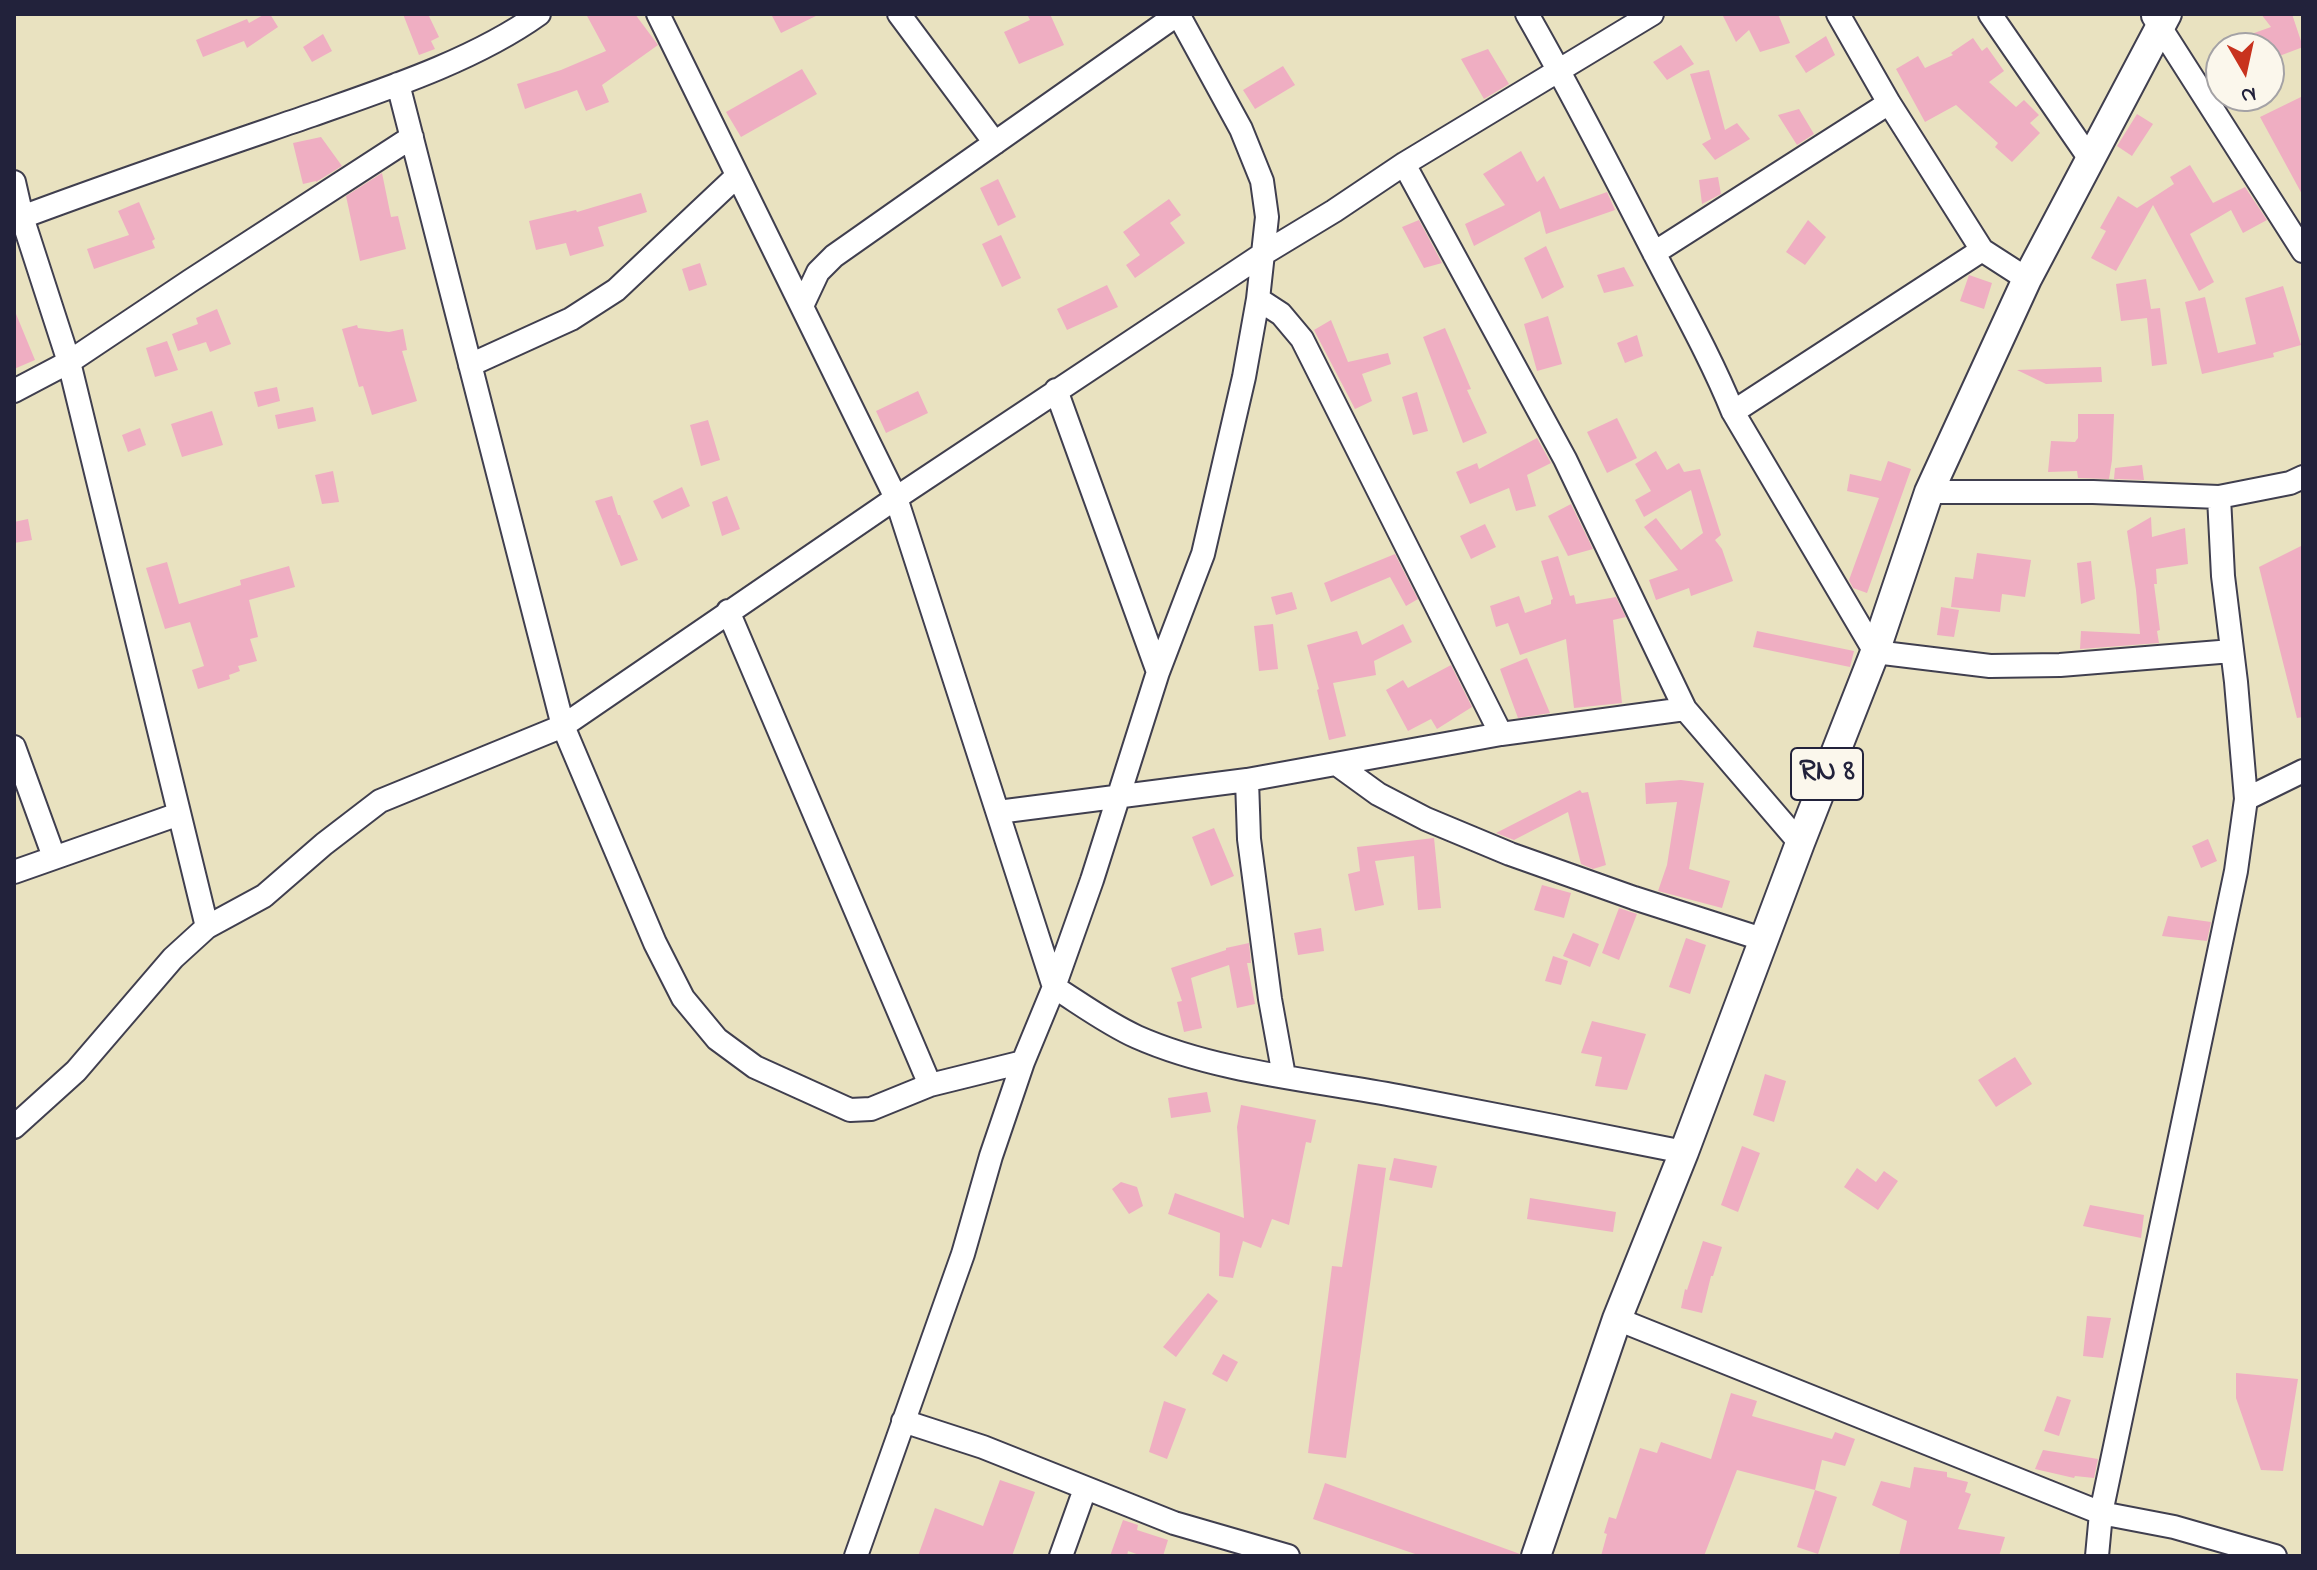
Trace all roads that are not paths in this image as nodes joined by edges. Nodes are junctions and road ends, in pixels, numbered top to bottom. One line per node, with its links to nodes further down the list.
1 (539, 14): 11 (street)
2 (658, 14): 17 (street)
3 (899, 14): 14 (street)
4 (1178, 14): 14 (street); 23 (street)
5 (1527, 14): 10 (street)
6 (1652, 14): 10 (street)
7 (1838, 14): 12 (street)
8 (1990, 14): 15 (street)
9 (2160, 18): 15 (main road, RN 8); 21 (street)
10 (1560, 71): 16 (street); 22 (street)
11 (398, 84): 13 (street); 19 (street)
12 (1889, 103): 20 (street); 22 (street)
13 (412, 137): 27 (street); 28 (street)
14 (995, 143): 26 (street)
15 (2090, 159): 24 (main road, RN 8)
16 (1404, 164): 23 (street); 40 (street)
17 (737, 176): 26 (street); 28 (street)
18 (14, 182): 19 (street)
19 (18, 219): 27 (street)
20 (1982, 250): 24 (street); 31 (street)
21 (2303, 251)
22 (1654, 253): 31 (street)
23 (1263, 254): 25 (street); 29 (street)
24 (2027, 279): 33 (main road, RN 8)
25 (1258, 299): 39 (street); 42 (street)
26 (802, 306): 35 (street)
27 (69, 362): 30 (street); 50 (street)
28 (470, 365): 41 (street)
29 (1056, 390): 35 (street); 39 (street)
30 (14, 391)
31 (1733, 412): 38 (street)
32 (2303, 477): 34 (street)
33 (1929, 492): 34 (street); 38 (main road, RN 8)
34 (2219, 497): 37 (street)
35 (896, 498): 36 (street); 49 (street)
36 (728, 611): 41 (street); 59 (street)
37 (2232, 651): 38 (street); 48 (street)
38 (1875, 652): 51 (main road, RN 8)
39 (1158, 672): 47 (street)
40 (1685, 709): 42 (street); 51 (street)
41 (563, 726): 54 (street); 59 (street)
42 (1501, 734): 44 (street)
43 (14, 747): 52 (street)
44 (1338, 765): 46 (street); 55 (street)
45 (2303, 771): 48 (street)
46 (1247, 780): 47 (street); 58 (street)
47 (1118, 798): 49 (street); 56 (street)
48 (2246, 799): 65 (street)
49 (998, 812): 56 (street)
50 (179, 814): 52 (street); 54 (street)
51 (1800, 843): 55 (main road, RN 8)
52 (54, 857): 53 (street)
53 (14, 872)
54 (207, 927): 60 (street)
55 (1765, 940): 61 (main road, RN 8)
56 (1054, 987): 57 (street); 58 (street)
57 (1023, 1062): 59 (street); 63 (street)
58 (1284, 1076): 61 (street)
59 (930, 1085)
60 (14, 1127)
61 (1684, 1152): 62 (main road, RN 8)
62 (1617, 1319): 65 (street); 69 (main road, RN 8)
63 (903, 1421): 64 (street); 67 (street)
64 (1085, 1489): 66 (street); 68 (street)
65 (2101, 1513): 70 (street); 71 (street)
66 (1285, 1555)
67 (856, 1556)
68 (1061, 1556)
69 (1536, 1556)
70 (2097, 1556)
71 (2275, 1556)

